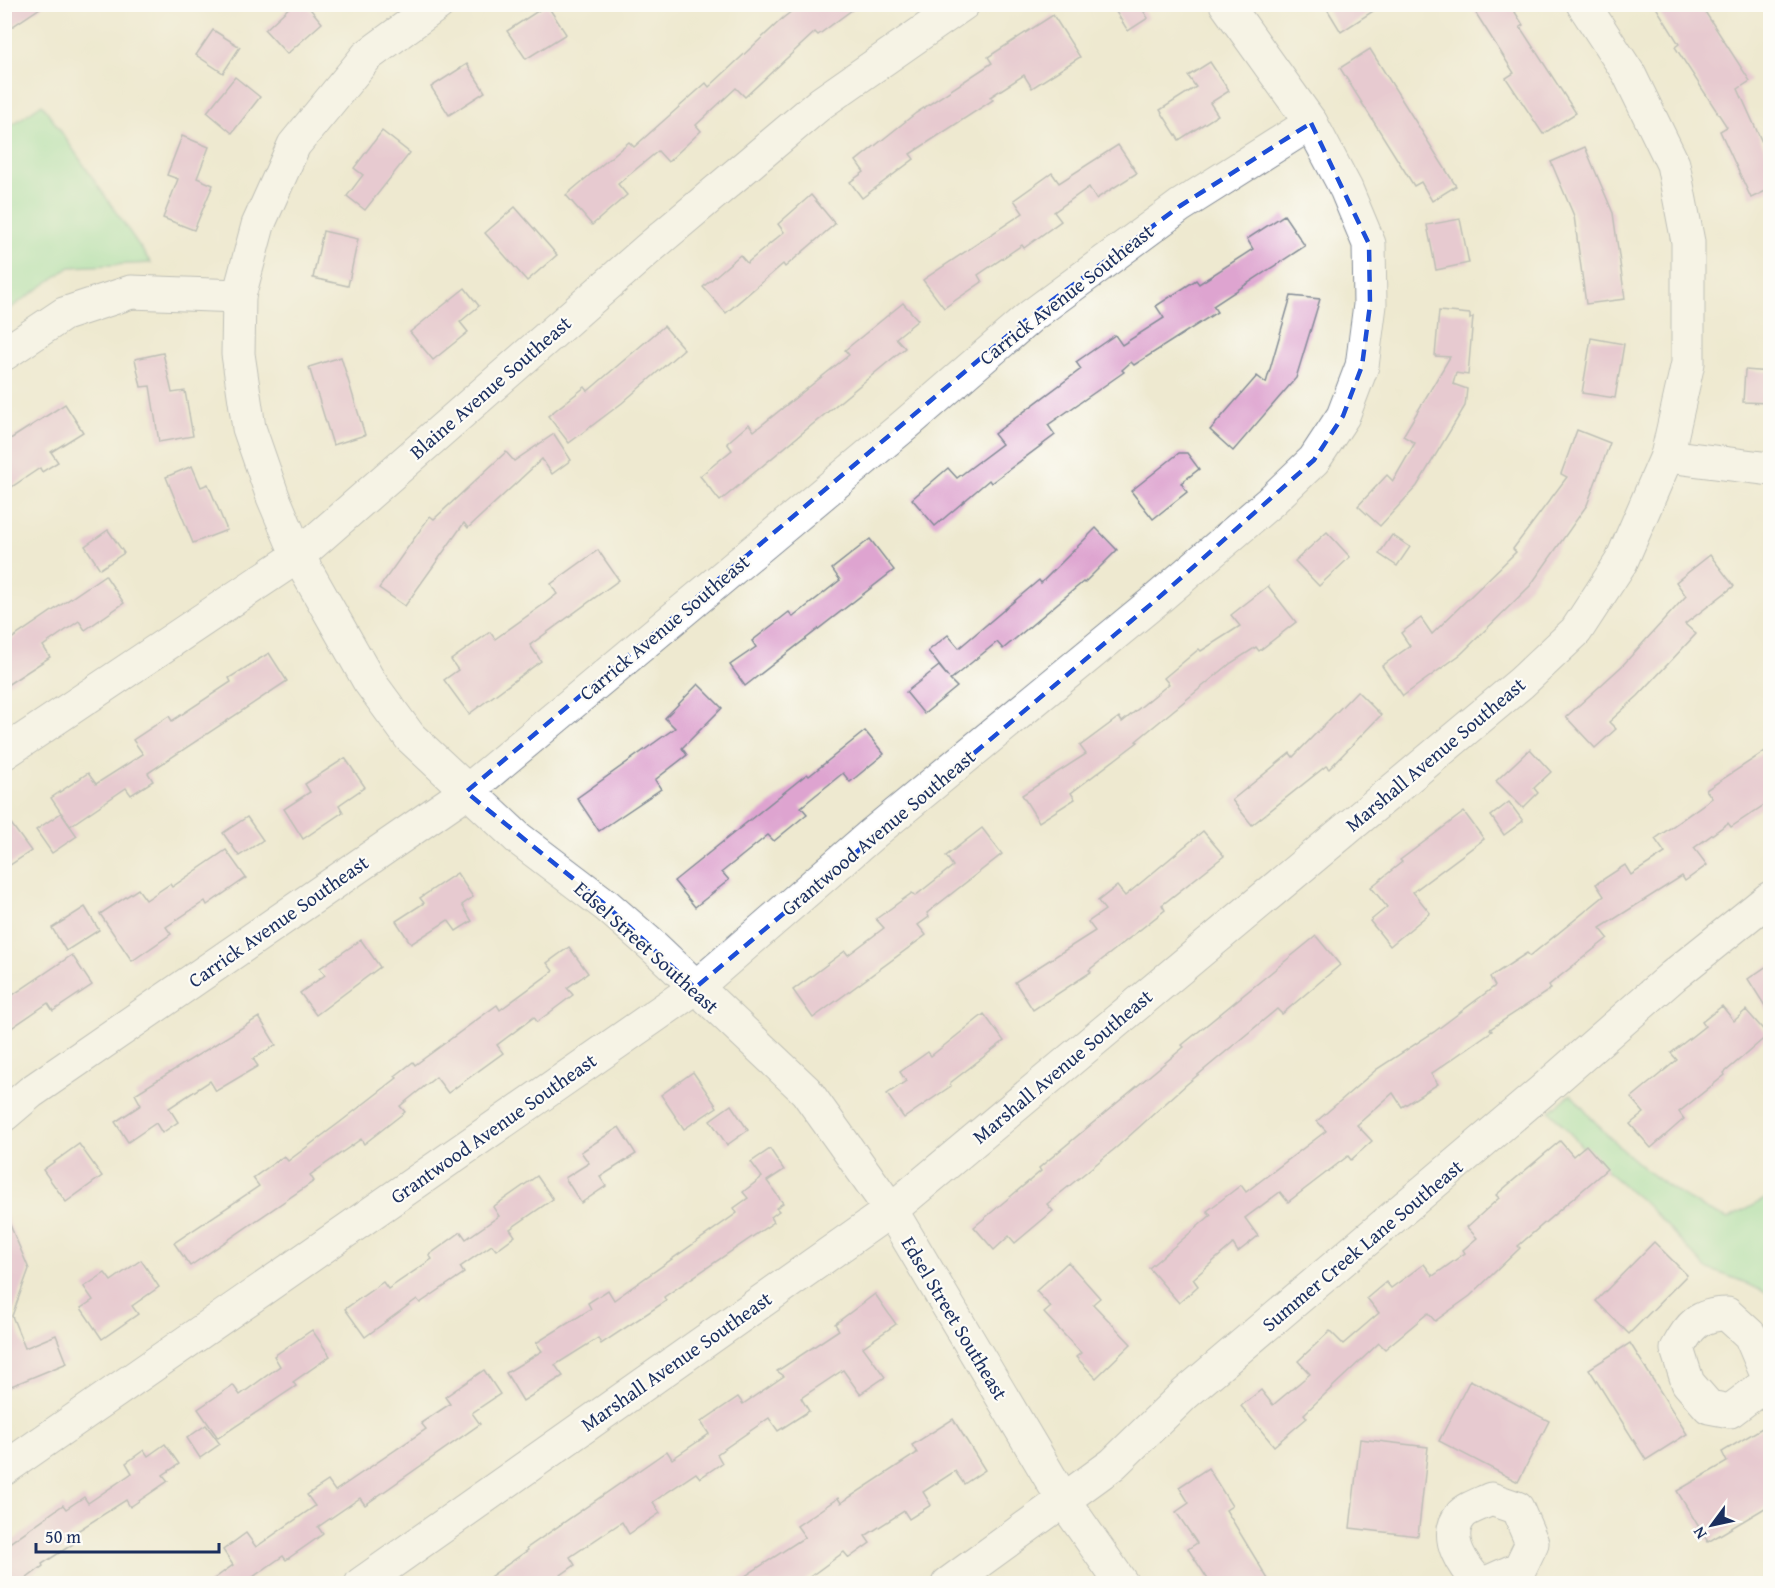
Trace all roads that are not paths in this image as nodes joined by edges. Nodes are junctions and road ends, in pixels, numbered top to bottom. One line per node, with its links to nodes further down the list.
1 (438, 4): 6 (street, Edsel Street Southeast)
2 (963, 4): 10 (street, Blaine Avenue Southeast)
3 (1226, 4): 5 (street, Grantwood Avenue Southeast)
4 (1582, 4): 8 (street, Marshall Avenue Southeast)
5 (1311, 123): 12 (street, Carrick Avenue Southeast); 14 (street, Grantwood Avenue Southeast)
6 (239, 296): 7 (street); 10 (street, Edsel Street Southeast)
7 (4, 354)
8 (1667, 456): 9 (street); 16 (street, Marshall Avenue Southeast)
9 (1770, 469)
10 (298, 556): 11 (street, Blaine Avenue Southeast); 12 (street, Edsel Street Southeast)
11 (4, 753)
12 (466, 792): 14 (street, Edsel Street Southeast); 15 (street, Carrick Avenue Southeast)
13 (1770, 898): 18 (street, Summer Creek Lane Southeast)
14 (695, 988): 16 (street, Edsel Street Southeast); 17 (street, Grantwood Avenue Southeast)
15 (4, 1115)
16 (891, 1210): 18 (street, Edsel Street Southeast); 19 (street, Marshall Avenue Southeast)
17 (4, 1469)
18 (1064, 1501): 20 (street, Summer Creek Lane Southeast); 21 (street, Edsel Street Southeast)
19 (361, 1584)
20 (948, 1584)
21 (1122, 1584)

